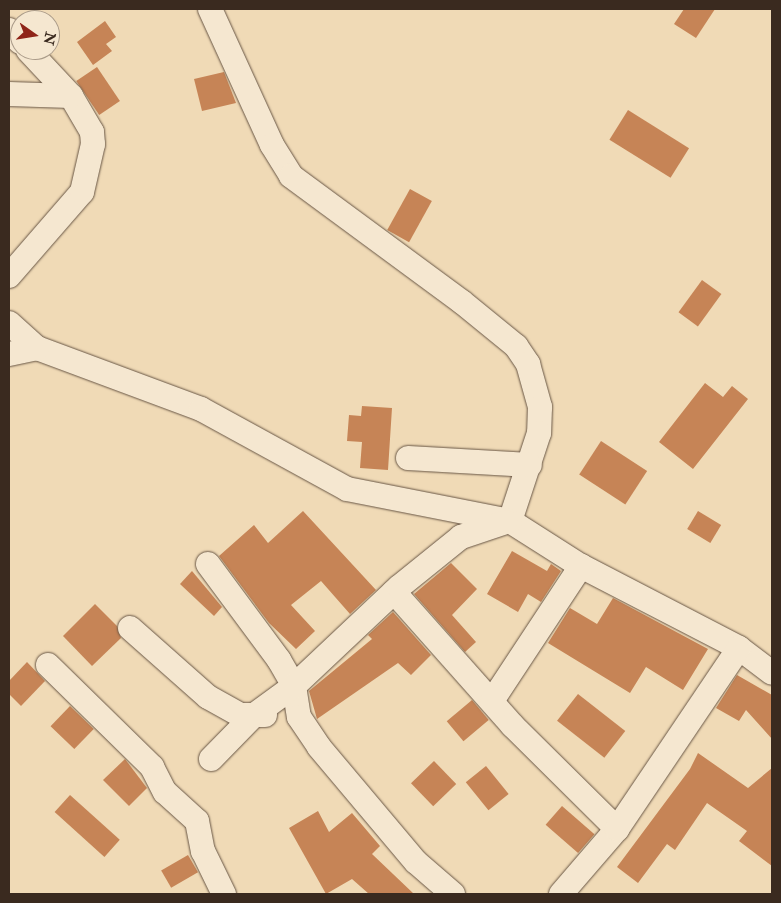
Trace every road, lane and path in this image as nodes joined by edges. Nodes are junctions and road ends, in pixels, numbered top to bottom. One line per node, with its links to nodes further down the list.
1 (210, 9): 10 (street)
2 (37, 60): 4 (street)
3 (9, 94): 4 (street)
4 (71, 96): 5 (street)
5 (9, 276)
6 (9, 323): 7 (street)
7 (37, 348): 8 (street); 11 (street)
8 (9, 354)
9 (408, 458): 10 (street)
10 (530, 465): 11 (street)
11 (510, 521): 13 (street); 14 (street)
12 (208, 564): 19 (street)
13 (581, 566): 16 (street); 20 (street)
14 (394, 592): 19 (street); 20 (street)
15 (130, 628): 21 (street)
16 (739, 648): 18 (street); 24 (street)
17 (48, 665): 25 (street)
18 (772, 673)
19 (294, 686): 21 (street); 22 (street)
20 (492, 701): 24 (street)
21 (253, 716): 22 (street); 23 (street)
22 (299, 717): 26 (street)
23 (211, 759)
24 (617, 829): 27 (street)
25 (224, 894)
26 (452, 894)
27 (561, 894)

